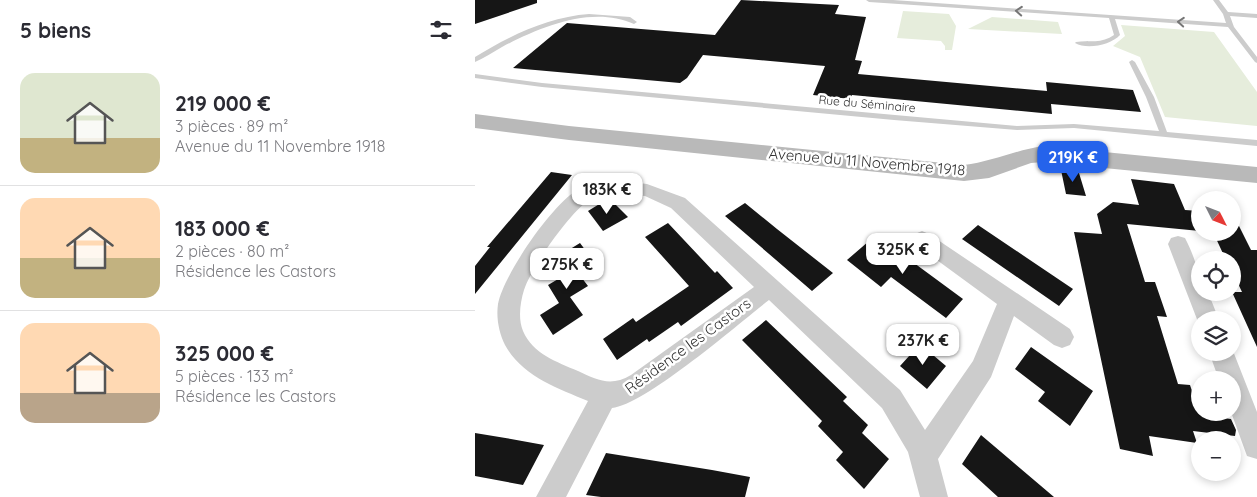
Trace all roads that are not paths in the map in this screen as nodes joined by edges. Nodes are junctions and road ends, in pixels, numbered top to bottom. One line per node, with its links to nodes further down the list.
1 (869, 0): 5 (lane, one-way to 1)
2 (1216, 0): 3 (lane)
3 (1226, 14): 4 (lane); 7 (lane)
4 (1257, 16)
5 (1112, 17): 7 (lane, one-way to 5); 8 (lane)
6 (633, 22): 9 (lane)
7 (1230, 26): 10 (lane)
8 (1078, 42)
9 (475, 60)
10 (1257, 61)
11 (1132, 62): 14 (lane)
12 (475, 76): 14 (lane, Rue du Séminaire)
13 (475, 121): 16 (main road, Avenue du 11 Novembre 1918)
14 (1164, 134): 15 (lane, Rue du Séminaire)
15 (1257, 143)
16 (1257, 175)
17 (921, 239): 20 (street)
18 (1178, 244): 21 (street)
19 (769, 288): 23 (street, Résidence les Castors); 23 (street, Résidence les Castors); 26 (street, Résidence les Castors)
20 (1009, 301): 22 (street); 26 (street)
21 (1204, 311)
22 (1062, 337)
23 (605, 396): 27 (street, Résidence les Castors)
24 (1241, 405): 25 (street)
25 (1257, 446)
26 (924, 455): 28 (street, Résidence les Castors)
27 (550, 497)
28 (935, 497)

